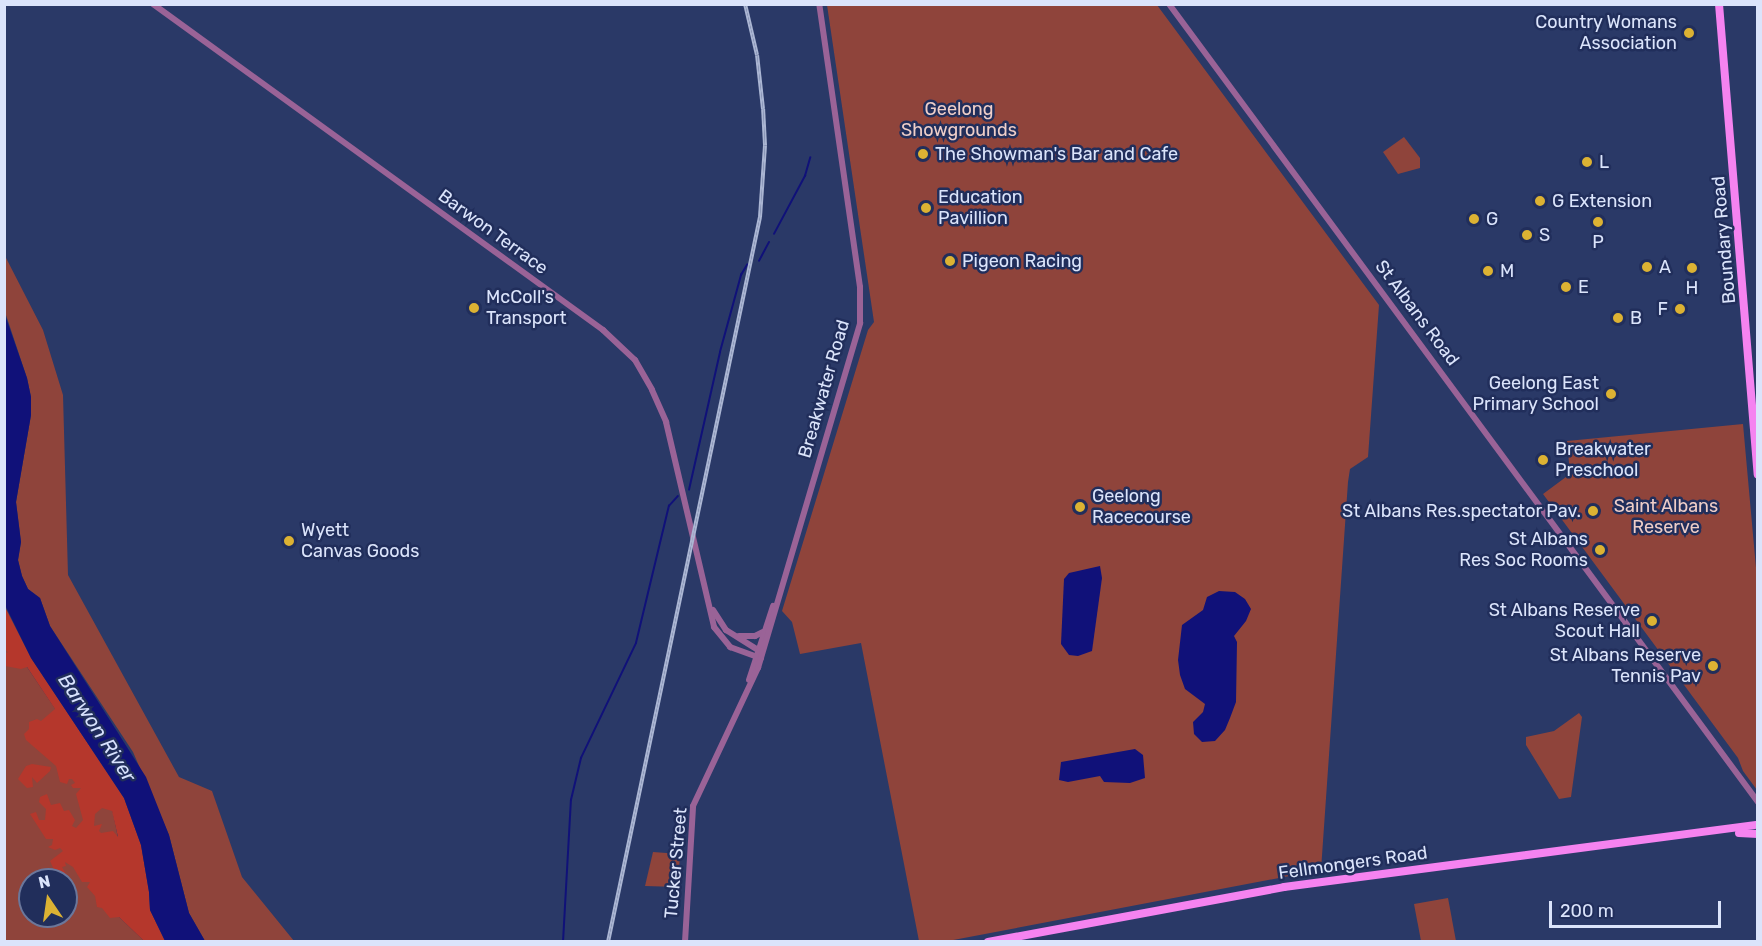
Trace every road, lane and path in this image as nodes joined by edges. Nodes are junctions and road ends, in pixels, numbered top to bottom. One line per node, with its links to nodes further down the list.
1 (153, 4): 7 (street, Barwon Terrace)
2 (819, 4): 6 (street, Breakwater Road)
3 (1169, 4): 12 (street, St Albans Road)
4 (1719, 4): 5 (main road, Boundary Road)
5 (1758, 474)
6 (778, 595): 8 (street, Tucker Street)
7 (709, 601): 9 (street, Barwon Terrace); 11 (street, Barwon Terrace)
8 (770, 619): 10 (street, Tucker Street); 11 (street)
9 (728, 631): 10 (street); 11 (street, Barwon Terrace)
10 (763, 632): 11 (street, Tucker Street)
11 (758, 660): 18 (street, Tucker Street)
12 (1748, 785): 13 (street, St Albans Road); 14 (street, St Albans Road)
13 (1758, 796)
14 (1758, 802)
15 (1758, 825): 16 (main road, Fellmongers Road)
16 (1726, 831): 17 (main road, Fellmongers Road); 19 (main road, Fellmongers Road)
17 (1758, 834)
18 (685, 942)
19 (988, 942)

